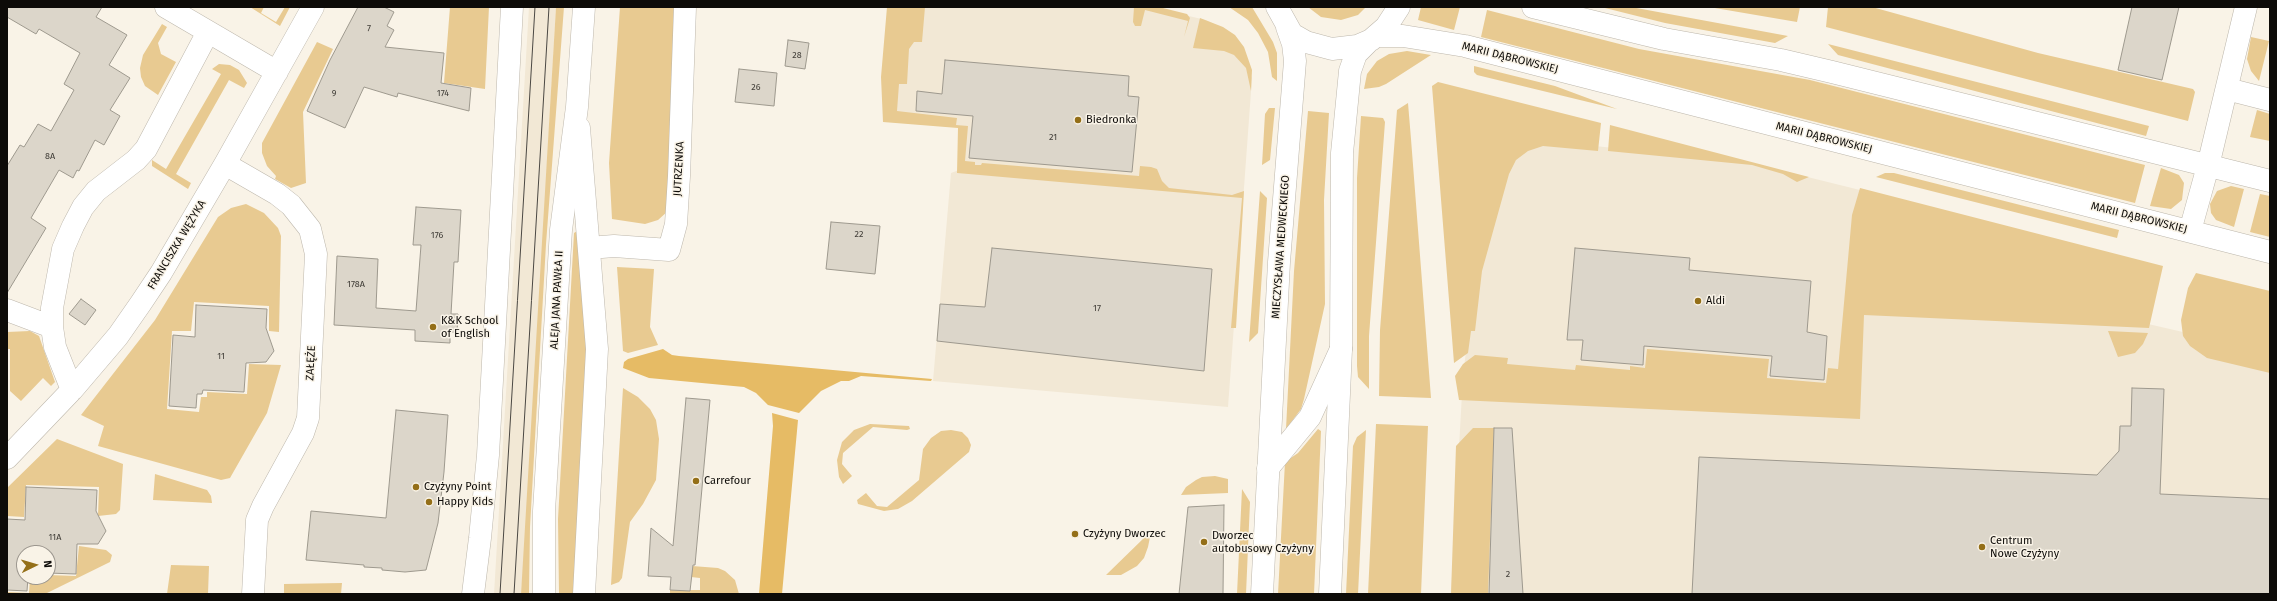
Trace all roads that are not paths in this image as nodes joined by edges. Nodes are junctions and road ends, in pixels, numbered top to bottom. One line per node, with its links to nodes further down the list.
1 (166, 7): 11 (street)
2 (313, 7): 13 (street, FRANCISZKA WĘŻYKA)
3 (512, 7): 30 (street)
4 (584, 7): 16 (street, ALEJA JANA PAWŁA II)
5 (685, 7): 21 (street, JUTRZENKA)
6 (1276, 7): 10 (street)
7 (1399, 7): 12 (street)
8 (1534, 7): 18 (street)
9 (2246, 7): 14 (street)
10 (1287, 27): 12 (street, MARII DĄBROWSKIEJ); 28 (street, MIECZYSŁAWA MEDWECKIEGO)
11 (208, 32): 13 (street); 24 (street)
12 (1372, 39): 20 (street, MARII DĄBROWSKIEJ); 25 (street)
13 (277, 72): 17 (street, FRANCISZKA WĘŻYKA)
14 (2227, 89): 15 (street); 18 (street)
15 (2270, 100)
16 (577, 107): 21 (street); 31 (street, ALEJA JANA PAWŁA II)
17 (225, 164): 26 (street, FRANCISZKA WĘŻYKA); 29 (street, ZAŁĘŻE)
18 (2208, 166): 19 (street); 20 (street)
19 (2270, 181)
20 (2190, 231): 22 (street, MARII DĄBROWSKIEJ)
21 (589, 248): 32 (street)
22 (2270, 252)
23 (7, 310): 24 (street)
24 (52, 327): 26 (street)
25 (1341, 349): 28 (street); 34 (street)
26 (72, 390): 27 (street, FRANCISZKA WĘŻYKA)
27 (7, 458)
28 (1268, 468): 33 (street, MIECZYSŁAWA MEDWECKIEGO)
29 (252, 594)
30 (473, 594)
31 (544, 594)
32 (584, 594)
33 (1262, 594)
34 (1330, 594)

